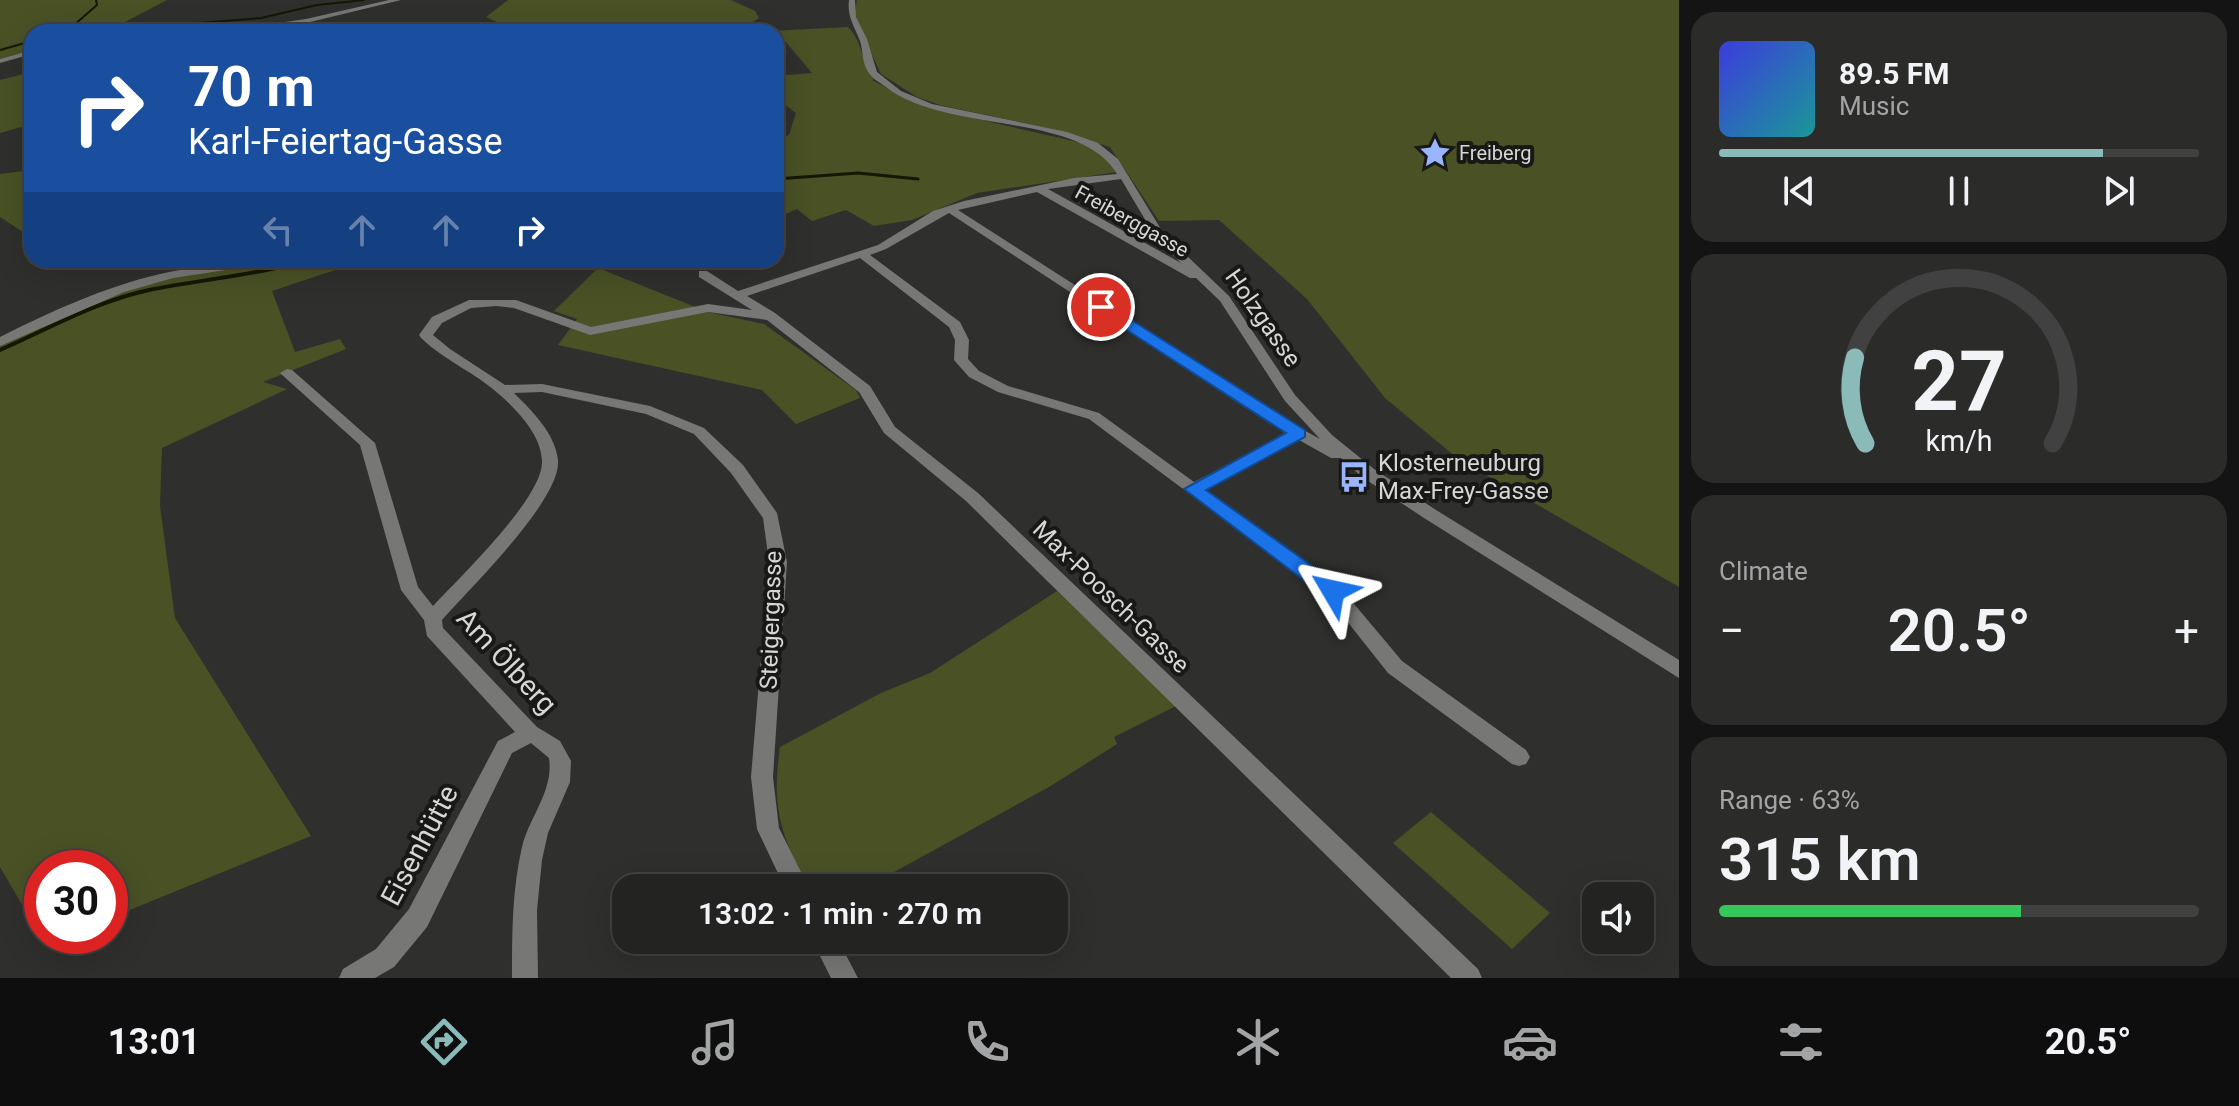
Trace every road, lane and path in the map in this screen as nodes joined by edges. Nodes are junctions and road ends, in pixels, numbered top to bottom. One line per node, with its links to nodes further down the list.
1 (398, 0): 3 (street)
2 (852, 0): 6 (street, Holzgasse)
3 (272, 24)
4 (24, 54): 5 (street)
5 (0, 61)
6 (1123, 176): 7 (street); 9 (street, Holzgasse)
7 (1038, 188): 8 (street); 10 (street, Freiberggasse)
8 (950, 209): 11 (street); 21 (street)
9 (1168, 244): 10 (street); 14 (street, Holzgasse)
10 (1147, 250): 14 (street, Freiberggasse)
11 (862, 254): 15 (street); 24 (street)
12 (228, 268): 17 (street)
13 (703, 274): 15 (street, Max-Poosch-Gasse)
14 (1210, 282): 20 (street, Holzgasse)
15 (737, 295): 16 (street, Max-Poosch-Gasse)
16 (770, 316): 19 (street); 34 (street, Max-Poosch-Gasse)
17 (0, 342)
18 (287, 373): 25 (street, Am Ölberg)
19 (502, 389): 25 (street); 29 (street, Steigergasse)
20 (1301, 411): 21 (street); 23 (street, Holzgasse)
21 (1277, 421): 22 (street)
22 (1299, 434): 23 (street); 24 (street)
23 (1366, 471): 26 (street, Holzgasse)
24 (1193, 489): 28 (street)
25 (433, 618): 27 (street, Am Ölberg)
26 (1679, 670)
27 (530, 734): 31 (street, Eisenhütte); 32 (street, Am Ölberg)
28 (1519, 757)
29 (790, 874)
30 (832, 954): 33 (street)
31 (352, 978)
32 (525, 978)
33 (845, 978)
34 (1469, 978)

